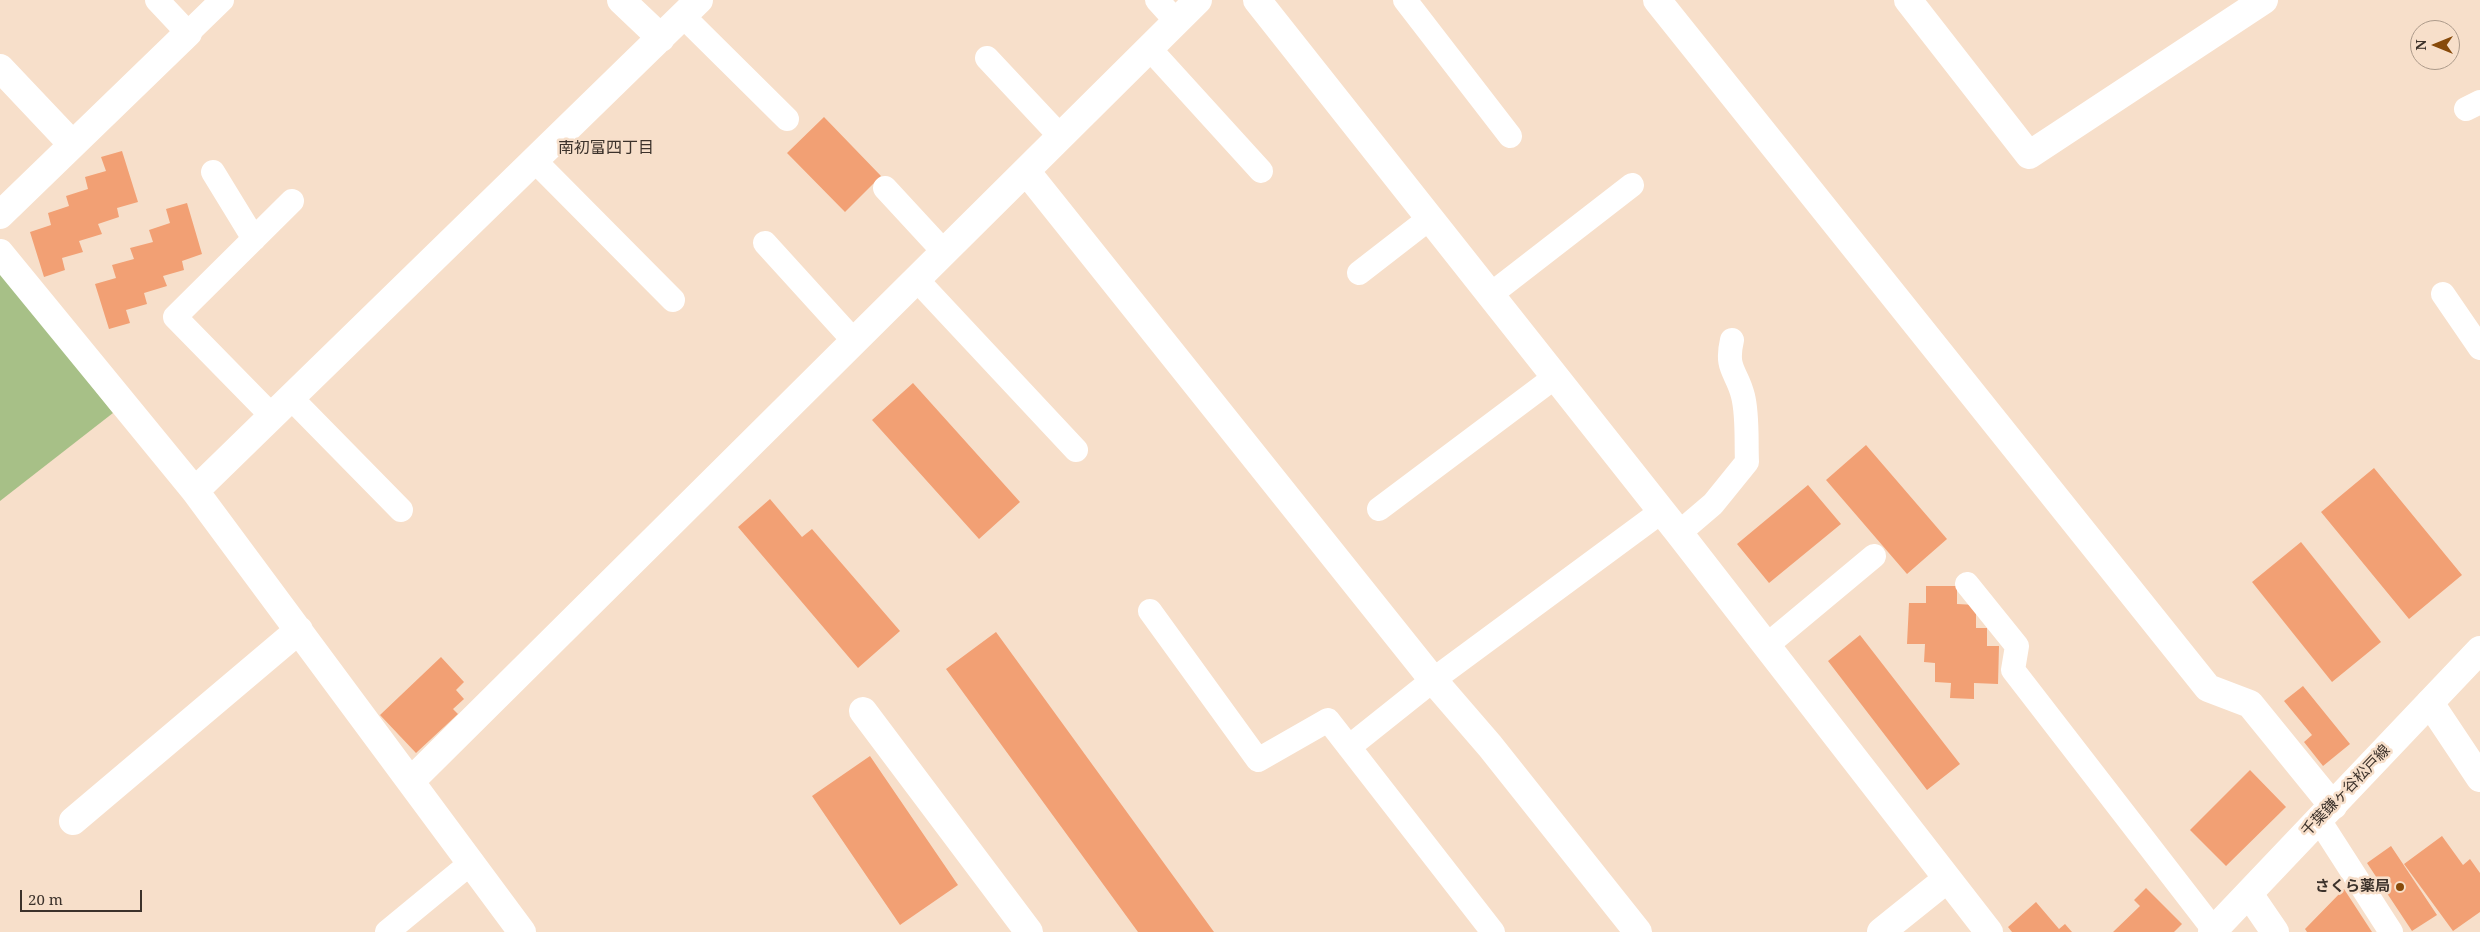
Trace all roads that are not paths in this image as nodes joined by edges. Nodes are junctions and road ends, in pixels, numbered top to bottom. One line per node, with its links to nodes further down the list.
1 (157, 0): 13 (lane)
2 (222, 0): 13 (lane)
3 (620, 0): 14 (street)
4 (1157, 0): 12 (lane)
5 (1198, 0): 12 (street)
6 (1257, 0): 30 (street)
7 (1405, 0): 19 (lane)
8 (1657, 0): 63 (street)
9 (1908, 0): 10 (street)
10 (2264, 0)
11 (691, 8): 14 (street); 18 (lane)
12 (1176, 21): 15 (street)
13 (188, 33): 21 (street)
14 (661, 38): 22 (street)
15 (1149, 48): 20 (street); 23 (lane)
16 (987, 58): 20 (lane)
17 (0, 68): 21 (street)
18 (787, 120)
19 (1510, 136)
20 (1060, 137): 24 (street)
21 (72, 144): 29 (street)
22 (534, 160): 39 (lane); 44 (street)
23 (1261, 170)
24 (1026, 171): 34 (street); 57 (street)
25 (213, 172): 31 (lane)
26 (1632, 185): 38 (lane)
27 (885, 188): 34 (lane)
28 (292, 201): 31 (lane)
29 (0, 215)
30 (1430, 218): 35 (lane); 38 (street)
31 (254, 239): 44 (lane)
32 (766, 243): 41 (lane)
33 (0, 253): 46 (street)
34 (945, 253): 36 (street)
35 (1359, 273)
36 (917, 280): 41 (street); 45 (lane)
37 (2443, 294): 42 (lane)
38 (1490, 295): 43 (street)
39 (673, 300)
40 (1732, 340): 50 (lane)
41 (855, 342): 62 (street)
42 (2480, 348)
43 (1554, 377): 47 (lane); 49 (street)
44 (281, 407): 46 (street); 48 (lane)
45 (1076, 450)
46 (195, 491): 54 (street)
47 (1379, 509)
48 (401, 510)
49 (1662, 511): 50 (street); 57 (lane)
50 (1678, 533): 55 (street)
51 (1874, 556): 55 (lane)
52 (1967, 584): 68 (lane)
53 (1150, 611): 60 (lane)
54 (299, 630): 62 (street); 64 (street)
55 (1766, 646): 66 (street)
56 (2480, 650): 58 (street, 千葉鎌ヶ谷松戸線)
57 (1432, 680): 60 (lane); 73 (street)
58 (2430, 703): 61 (street); 63 (street, 千葉鎌ヶ谷松戸線)
59 (863, 711): 71 (street)
60 (1349, 747): 72 (lane)
61 (2480, 778)
62 (412, 780): 65 (street)
63 (2326, 813): 67 (street, 千葉鎌ヶ谷松戸線); 77 (lane)
64 (73, 821)
65 (472, 862): 69 (lane); 70 (street)
66 (1947, 879): 74 (street); 75 (street)
67 (2249, 894): 68 (street, 千葉鎌ヶ谷松戸線); 76 (street)
68 (2213, 931)
69 (388, 932)
70 (522, 932)
71 (1029, 932)
72 (1493, 932)
73 (1638, 932)
74 (1880, 932)
75 (1989, 932)
76 (2276, 932)
77 (2391, 932)

